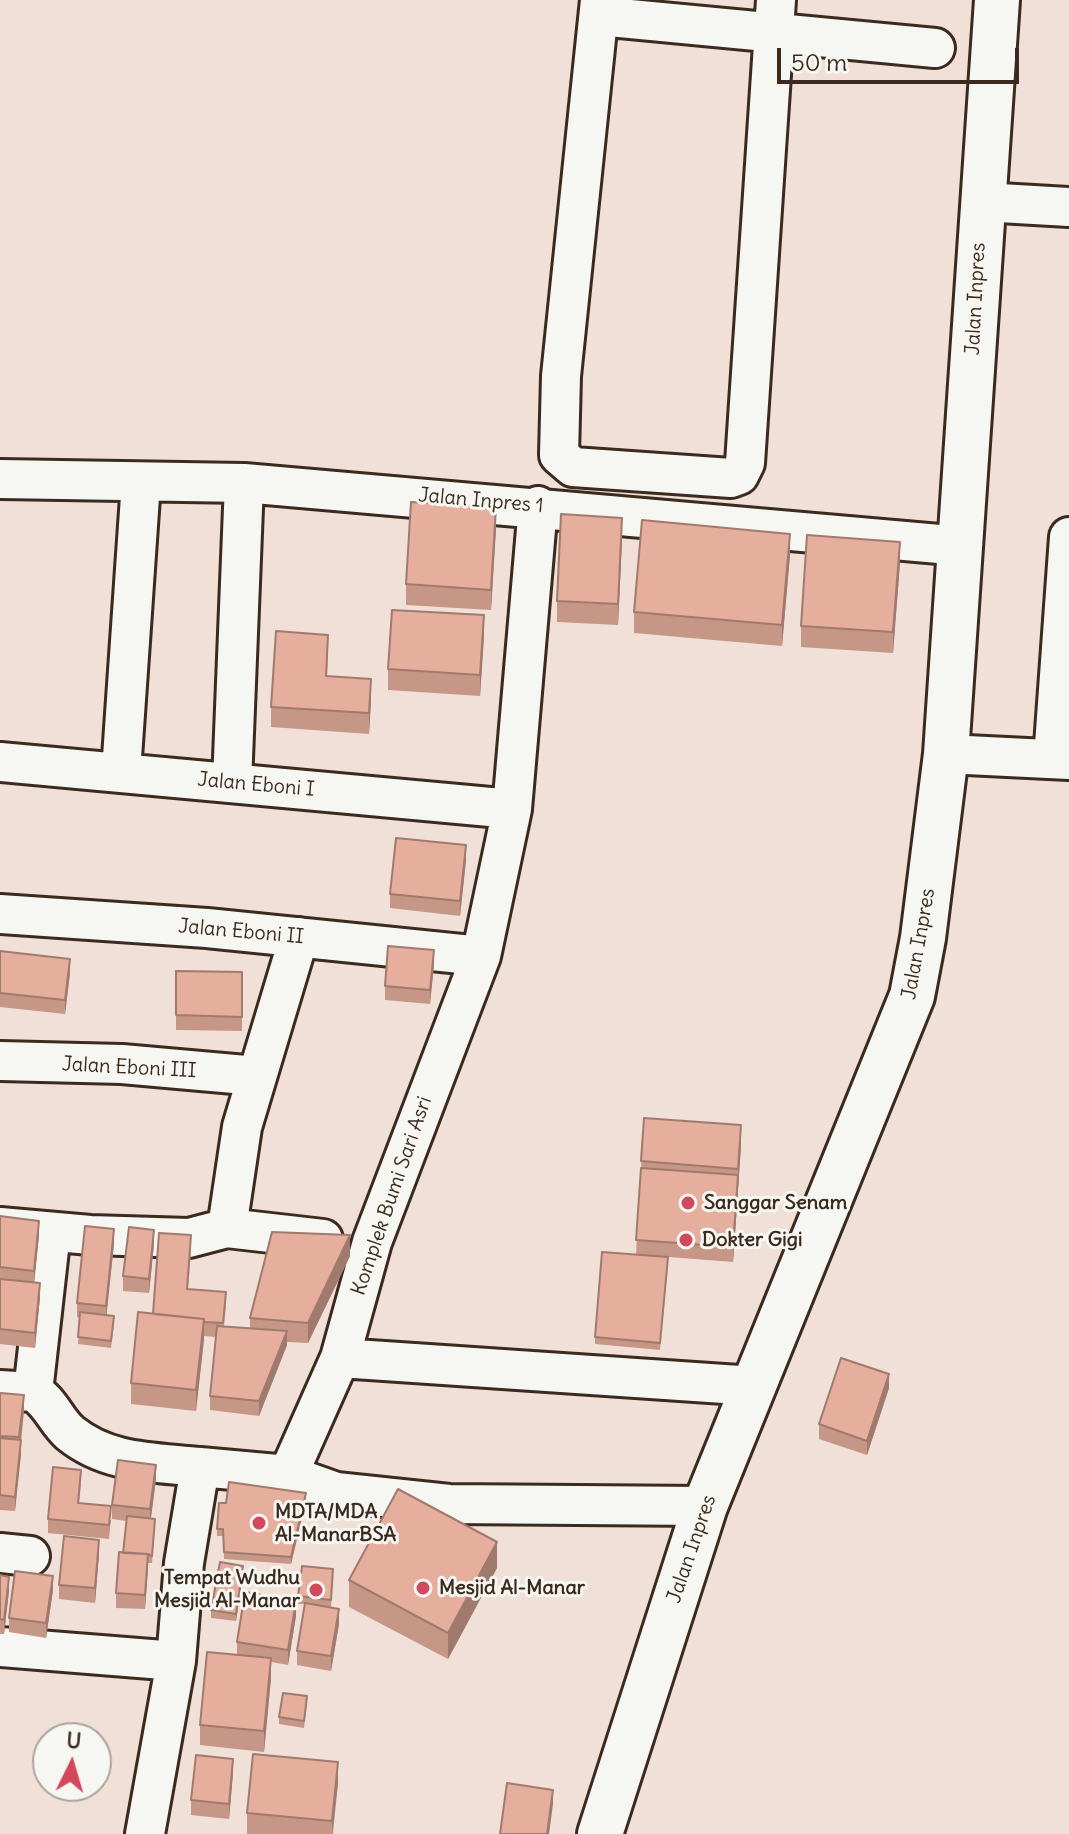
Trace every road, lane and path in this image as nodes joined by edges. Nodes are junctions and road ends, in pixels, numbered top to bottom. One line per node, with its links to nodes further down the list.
1 (997, 0): 5 (main road, Jalan Inpres)
2 (600, 8): 3 (street); 3 (street)
3 (775, 16): 4 (street)
4 (935, 48)
5 (982, 202): 6 (street); 12 (main road, Jalan Inpres)
6 (1069, 207)
7 (0, 479): 8 (street, Jalan Inpres 1)
8 (141, 482): 9 (street, Jalan Inpres 1); 16 (street)
9 (244, 483): 10 (street, Jalan Inpres 1); 17 (street)
10 (538, 506): 12 (street, Jalan Inpres 1); 18 (street, Komplek Bumi Sari Asri)
11 (1069, 537): 14 (street)
12 (962, 546): 13 (main road, Jalan Inpres)
13 (946, 754): 14 (street); 29 (main road, Jalan Inpres)
14 (1061, 759)
15 (0, 762): 16 (street, Jalan Eboni I)
16 (121, 772): 17 (street, Jalan Eboni I)
17 (232, 783): 18 (street, Jalan Eboni I)
18 (512, 809): 21 (street, Komplek Bumi Sari Asri)
19 (0, 914): 20 (street, Jalan Eboni II)
20 (299, 937): 21 (street, Jalan Eboni II); 23 (street)
21 (481, 956): 27 (street, Komplek Bumi Sari Asri)
22 (0, 1061): 23 (street, Jalan Eboni III)
23 (257, 1076): 25 (street)
24 (0, 1227): 26 (street)
25 (227, 1228): 26 (street); 27 (street)
26 (51, 1232): 30 (street)
27 (372, 1242): 28 (street, Komplek Bumi Sari Asri)
28 (340, 1358): 29 (street); 32 (street, Komplek Bumi Sari Asri)
29 (754, 1386): 33 (main road, Jalan Inpres)
30 (16, 1391): 31 (street)
31 (200, 1467): 32 (street); 35 (street)
32 (288, 1475): 33 (street)
33 (705, 1506): 37 (main road, Jalan Inpres)
34 (0, 1647): 35 (street)
35 (176, 1661): 36 (street)
36 (145, 1834)
37 (600, 1834)

